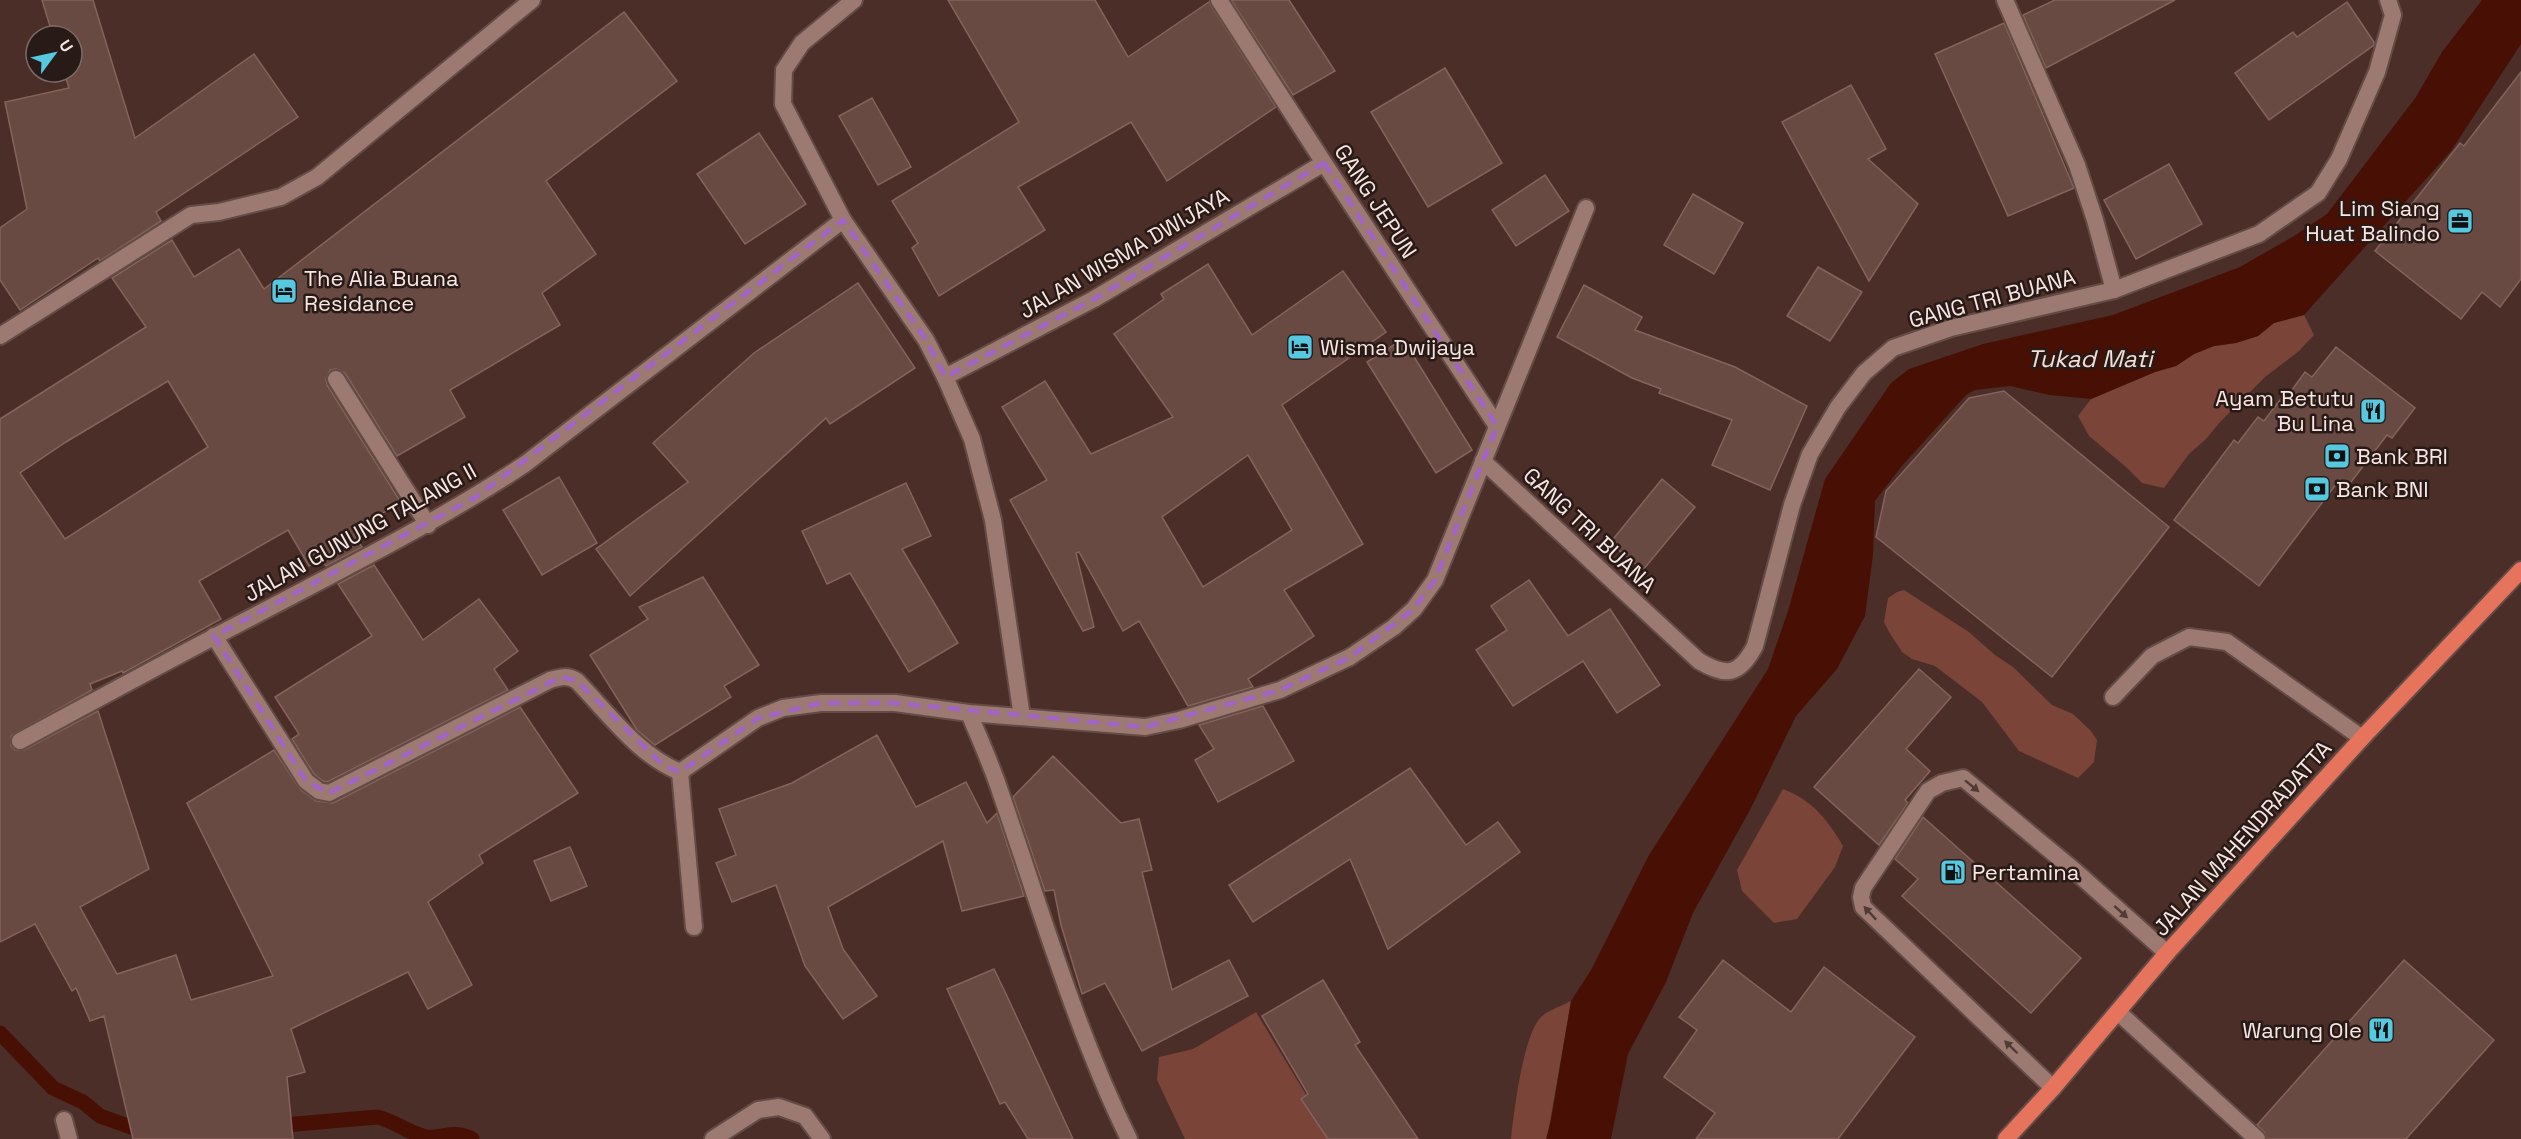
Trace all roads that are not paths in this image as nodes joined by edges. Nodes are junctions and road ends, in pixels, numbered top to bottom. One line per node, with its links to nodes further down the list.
1 (532, 0): 10 (street)
2 (854, 0): 8 (street)
3 (1219, 0): 6 (street, GANG JEPUN)
4 (2005, 0): 9 (street)
5 (2388, 0): 9 (street, GANG TRI BUANA)
6 (1324, 163): 11 (street, JALAN WISMA DWIJAYA); 13 (street, GANG JEPUN)
7 (1586, 208): 13 (street)
8 (843, 220): 11 (street); 15 (street, JALAN GUNUNG TALANG II)
9 (2114, 290): 14 (street, GANG TRI BUANA)
10 (0, 336)
11 (945, 377): 20 (street)
12 (336, 379): 15 (street)
13 (1497, 426): 14 (street)
14 (1483, 461): 20 (street)
15 (428, 525): 17 (street, JALAN GUNUNG TALANG II)
16 (2520, 569): 21 (highway, JALAN MAHENDRADATTA)
17 (214, 636): 22 (street, JALAN GUNUNG TALANG II); 23 (street)
18 (2113, 697): 21 (street)
19 (969, 713): 20 (street); 23 (street); 32 (street)
20 (1022, 717)
21 (2362, 738): 25 (highway, JALAN MAHENDRADATTA)
22 (20, 741)
23 (680, 772): 24 (street)
24 (694, 927)
25 (2167, 953): 26 (highway, JALAN MAHENDRADATTA); 27 (street, one-way to 25)
26 (2118, 1012): 27 (highway, JALAN MAHENDRADATTA); 34 (street)
27 (2053, 1088): 33 (highway, JALAN MAHENDRADATTA)
28 (64, 1120): 29 (street)
29 (69, 1139)
30 (713, 1139): 31 (street)
31 (822, 1139)
32 (1129, 1139)
33 (2006, 1139)
34 (2256, 1139)

